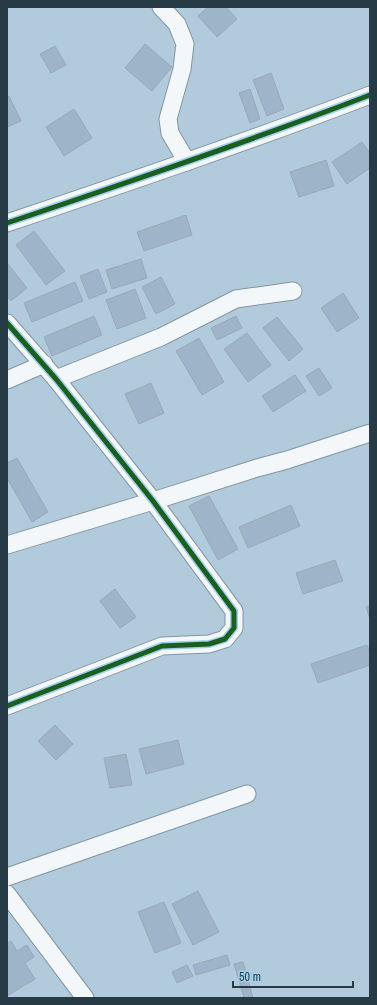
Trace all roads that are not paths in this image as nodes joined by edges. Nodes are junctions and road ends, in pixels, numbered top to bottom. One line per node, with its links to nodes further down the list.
1 (161, 7): 3 (street)
2 (370, 95): 3 (street)
3 (187, 162): 4 (street)
4 (7, 223)
5 (293, 292): 8 (street)
6 (7, 323): 7 (street)
7 (44, 364): 8 (street); 9 (street)
8 (56, 379): 11 (street)
9 (7, 380)
10 (370, 433): 11 (street)
11 (153, 501): 12 (street); 13 (street)
12 (7, 545)
13 (7, 706)
14 (247, 794): 15 (street)
15 (7, 877)
16 (7, 894): 17 (street)
17 (85, 998)

